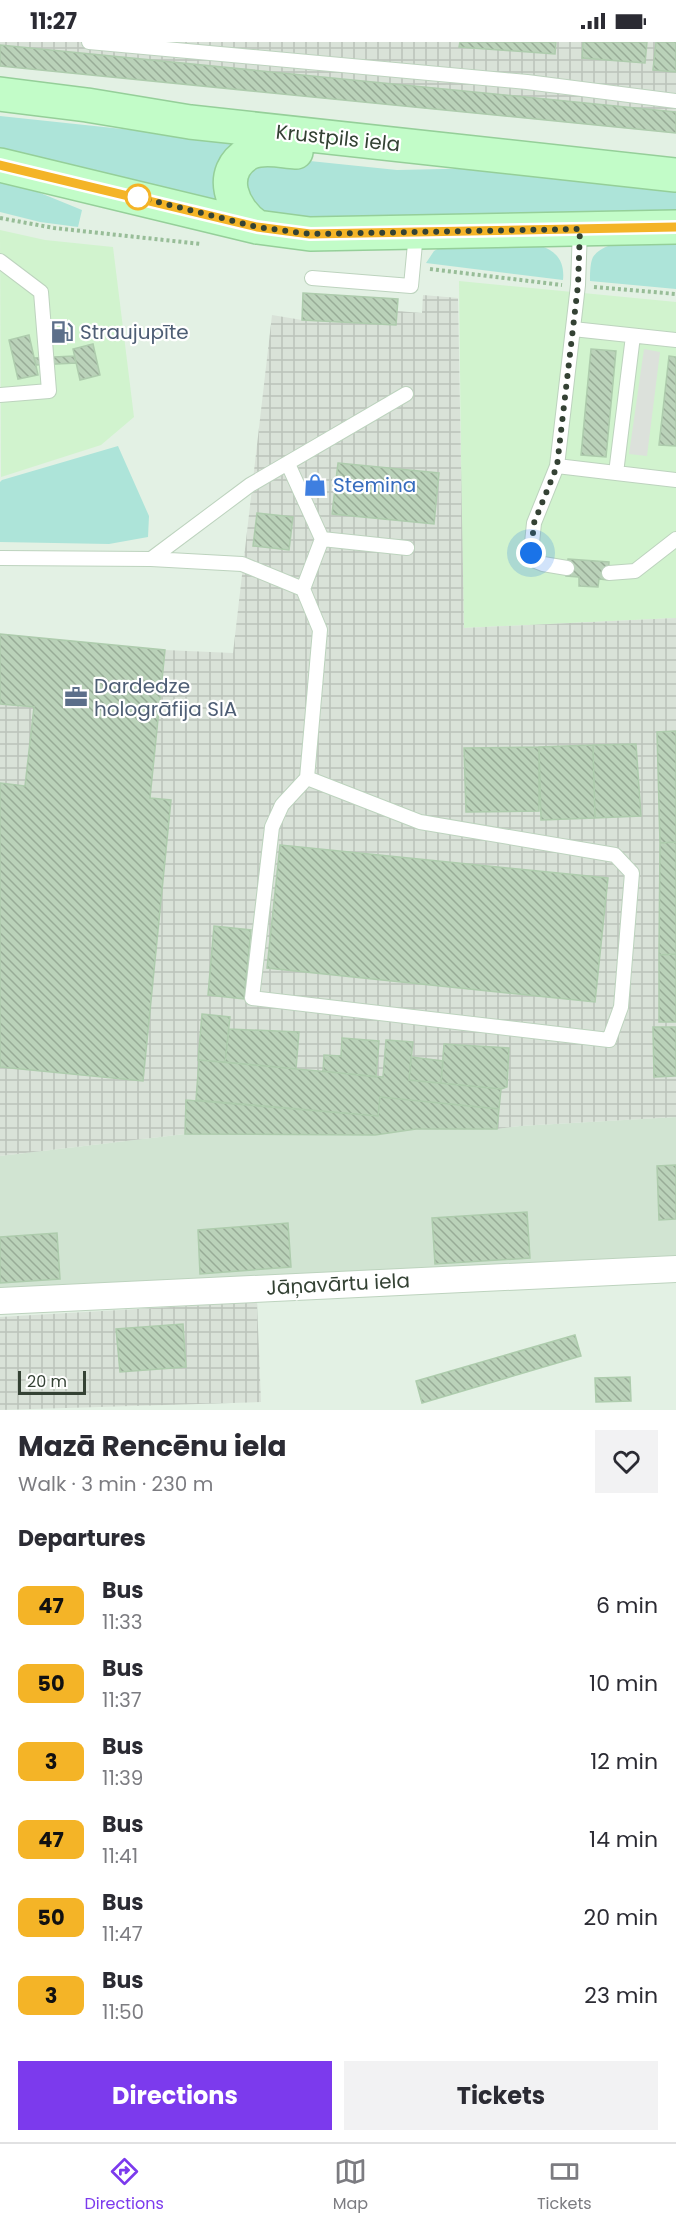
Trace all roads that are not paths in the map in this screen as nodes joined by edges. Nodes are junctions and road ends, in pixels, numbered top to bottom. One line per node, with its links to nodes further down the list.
1 (89, 42): 3 (lane)
2 (0, 94): 4 (main road, Krustpils iela)
3 (676, 101)
4 (465, 152): 6 (main road, Krustpils iela); 7 (main road)
5 (0, 165): 7 (main road)
6 (676, 175)
7 (257, 227): 10 (main road)
8 (676, 227): 9 (main road)
9 (580, 229): 10 (main road); 13 (lane)
10 (416, 234): 12 (lane)
11 (0, 261): 17 (lane)
12 (312, 278)
13 (573, 329): 14 (lane); 19 (lane)
14 (633, 336): 15 (lane); 20 (lane)
15 (676, 340)
16 (406, 394): 18 (lane)
17 (0, 395)
18 (288, 464): 22 (lane); 26 (lane)
19 (557, 466): 20 (lane); 27 (lane)
20 (616, 473): 21 (lane)
21 (676, 480)
22 (322, 539): 24 (lane); 29 (lane)
23 (676, 539): 28 (lane)
24 (407, 548)
25 (0, 558): 26 (lane)
26 (151, 559): 29 (lane)
27 (567, 568)
28 (609, 573)
29 (303, 589): 30 (lane)
30 (307, 778): 30 (lane)
31 (676, 1269): 32 (street, Jāņavārtu iela)
32 (0, 1301)

